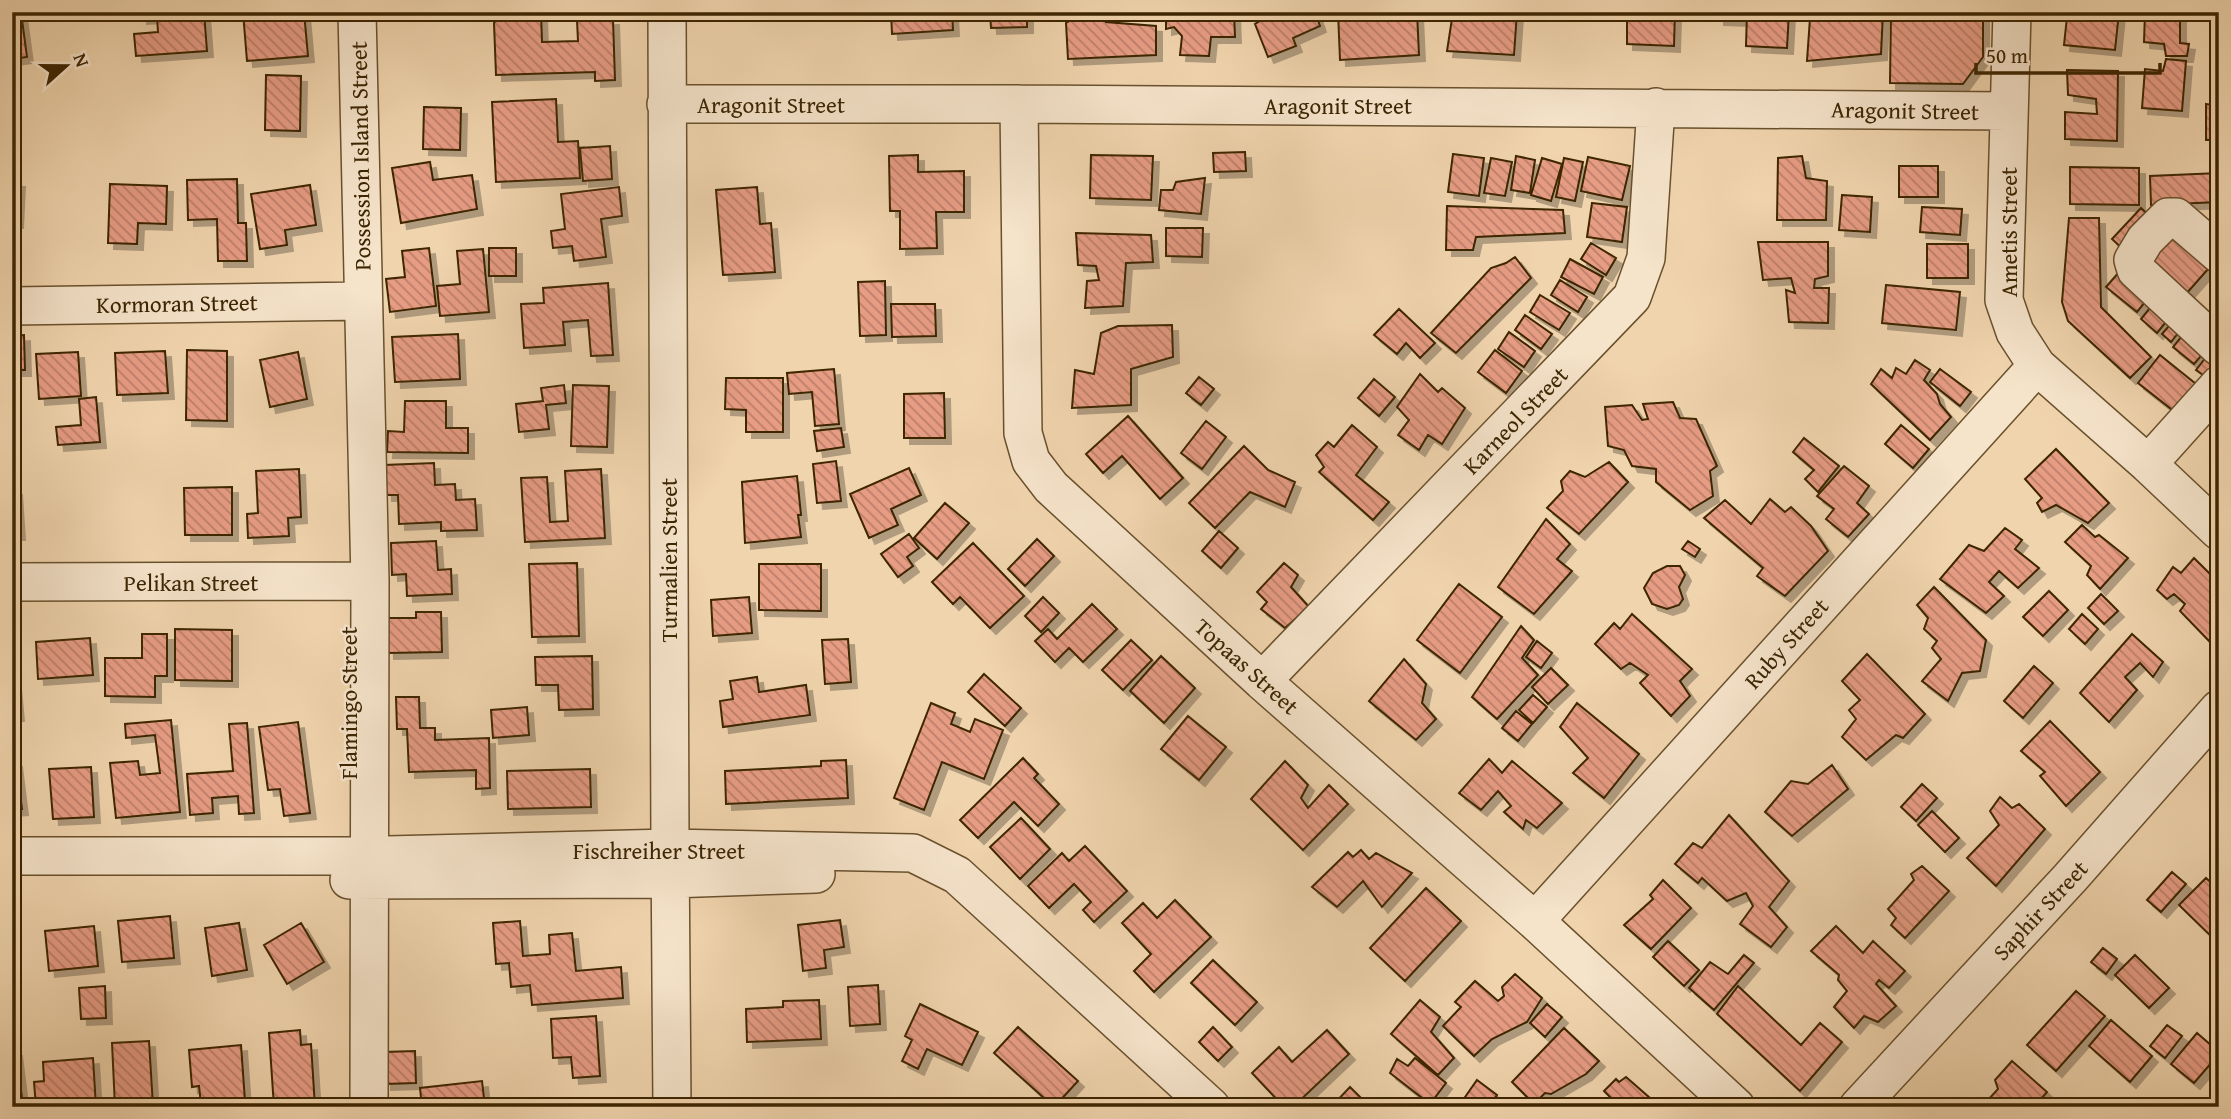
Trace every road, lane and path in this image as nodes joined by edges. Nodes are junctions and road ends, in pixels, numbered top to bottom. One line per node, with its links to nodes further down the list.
1 (338, 12): 10 (street, Possession Island Street)
2 (357, 12): 10 (street, Possession Island Street)
3 (667, 12): 5 (street, Turmalien Street)
4 (2012, 12): 8 (street, Ametis Street)
5 (666, 104): 6 (street, Aragonit Street); 22 (street, Turmalien Street)
6 (1019, 104): 7 (street, Aragonit Street); 19 (street, Topaas Street)
7 (1656, 107): 8 (street, Aragonit Street); 19 (street, Karneol Street)
8 (2009, 111): 13 (street, Ametis Street)
9 (2219, 254): 12 (street)
10 (352, 300): 11 (street, Kormoran Street); 17 (street, Flamingo Street)
11 (12, 306)
12 (2219, 346)
13 (2037, 366): 15 (street, Ametis Street); 25 (street, Ruby Street)
14 (2219, 386): 15 (street)
15 (2148, 464): 16 (street, Ametis Street)
16 (2219, 531)
17 (359, 581): 18 (street, Pelikan Street); 23 (street, Flamingo Street)
18 (12, 582)
19 (1262, 681): 25 (street, Topaas Street)
20 (2219, 709): 32 (street, Saphir Street)
21 (12, 856): 23 (street, Fischreiher Street)
22 (670, 863): 23 (street, Fischreiher Street); 28 (street, Turmalien Street); 29 (street, Fischreiher Street); 30 (street, Fischreiher Street)
23 (358, 867): 24 (street, Fischreiher Street); 26 (street, Flamingo Street); 27 (street, Flamingo Street)
24 (12, 879)
25 (1535, 921): 31 (street, Topaas Street)
26 (346, 1107)
27 (369, 1107)
28 (672, 1107)
29 (1174, 1107)
30 (1212, 1107)
31 (1736, 1107)
32 (1858, 1107)

